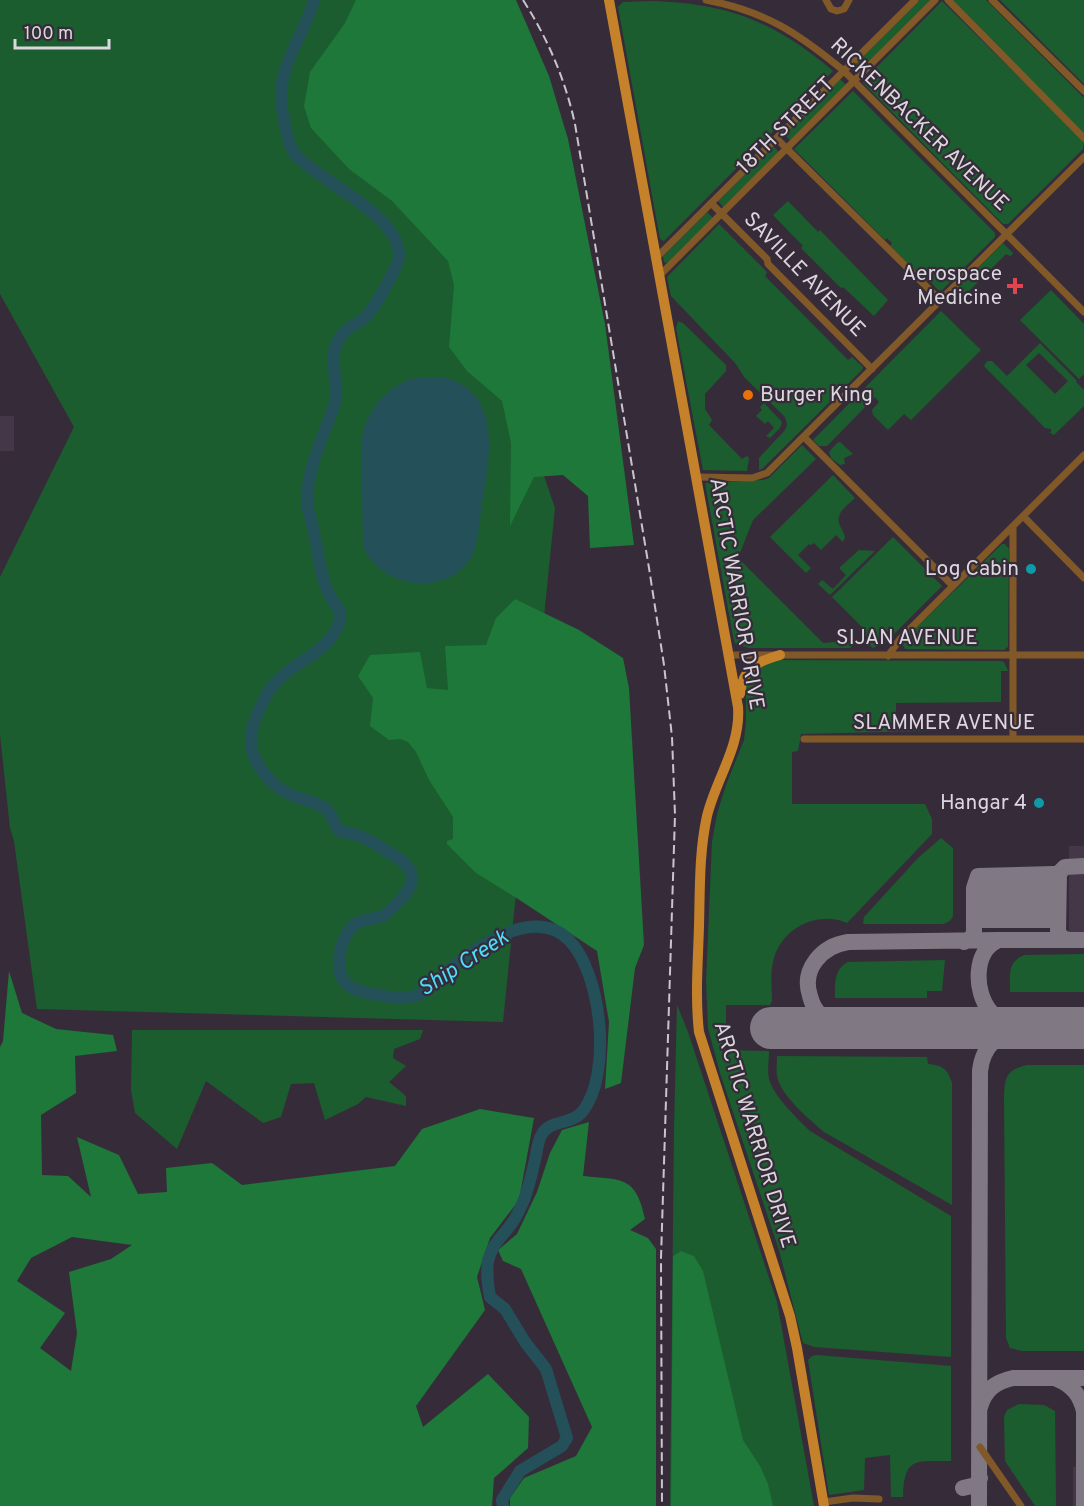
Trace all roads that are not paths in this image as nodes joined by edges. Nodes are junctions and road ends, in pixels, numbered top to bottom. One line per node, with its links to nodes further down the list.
1 (609, 0): 20 (main road, ARCTIC WARRIOR DRIVE)
2 (706, 0): 9 (street, RICKENBACKER AVENUE)
3 (826, 0): 4 (street)
4 (849, 0)
5 (915, 0): 10 (street, 18TH STREET)
6 (935, 0): 11 (street, 18TH STREET)
7 (948, 0): 13 (street)
8 (993, 0): 12 (street)
9 (738, 3): 10 (street, RICKENBACKER AVENUE)
10 (844, 71): 11 (street, RICKENBACKER AVENUE); 14 (street, 18TH STREET)
11 (854, 81): 15 (street, 18TH STREET); 19 (street, RICKENBACKER AVENUE)
12 (1084, 91)
13 (1084, 138)
14 (777, 139): 15 (street); 17 (street, 18TH STREET)
15 (787, 149): 18 (street, 18TH STREET); 22 (street)
16 (1084, 157): 19 (street)
17 (711, 203): 18 (street, SAVILLE AVENUE); 20 (street, 18TH STREET)
18 (721, 213): 21 (street, 18TH STREET); 24 (street, SAVILLE AVENUE)
19 (1008, 235): 22 (street); 23 (street, RICKENBACKER AVENUE)
20 (657, 257): 21 (main road, ARCTIC WARRIOR DRIVE)
21 (660, 275): 27 (main road, ARCTIC WARRIOR DRIVE)
22 (941, 301): 24 (street)
23 (1084, 312)
24 (872, 369): 25 (street)
25 (804, 437): 27 (street); 31 (street)
26 (1084, 455): 28 (street)
27 (697, 477): 35 (main road, ARCTIC WARRIOR DRIVE)
28 (1023, 516): 29 (street); 30 (street)
29 (1013, 526): 31 (street); 32 (street)
30 (1084, 578)
31 (953, 585): 36 (street)
32 (1013, 654): 34 (street, SIJAN AVENUE); 36 (street, SIJAN AVENUE); 38 (street)
33 (780, 655): 35 (street, SIJAN AVENUE); 36 (street, SIJAN AVENUE); 37 (main road)
34 (1084, 655)
35 (730, 656): 37 (main road, ARCTIC WARRIOR DRIVE)
36 (888, 656)
37 (738, 707): 43 (main road, ARCTIC WARRIOR DRIVE)
38 (1013, 739): 39 (street, SLAMMER AVENUE); 40 (street, SLAMMER AVENUE)
39 (1084, 739)
40 (804, 740)
41 (980, 1447): 44 (street)
42 (879, 1499): 43 (street)
43 (824, 1505)
44 (1021, 1506)

